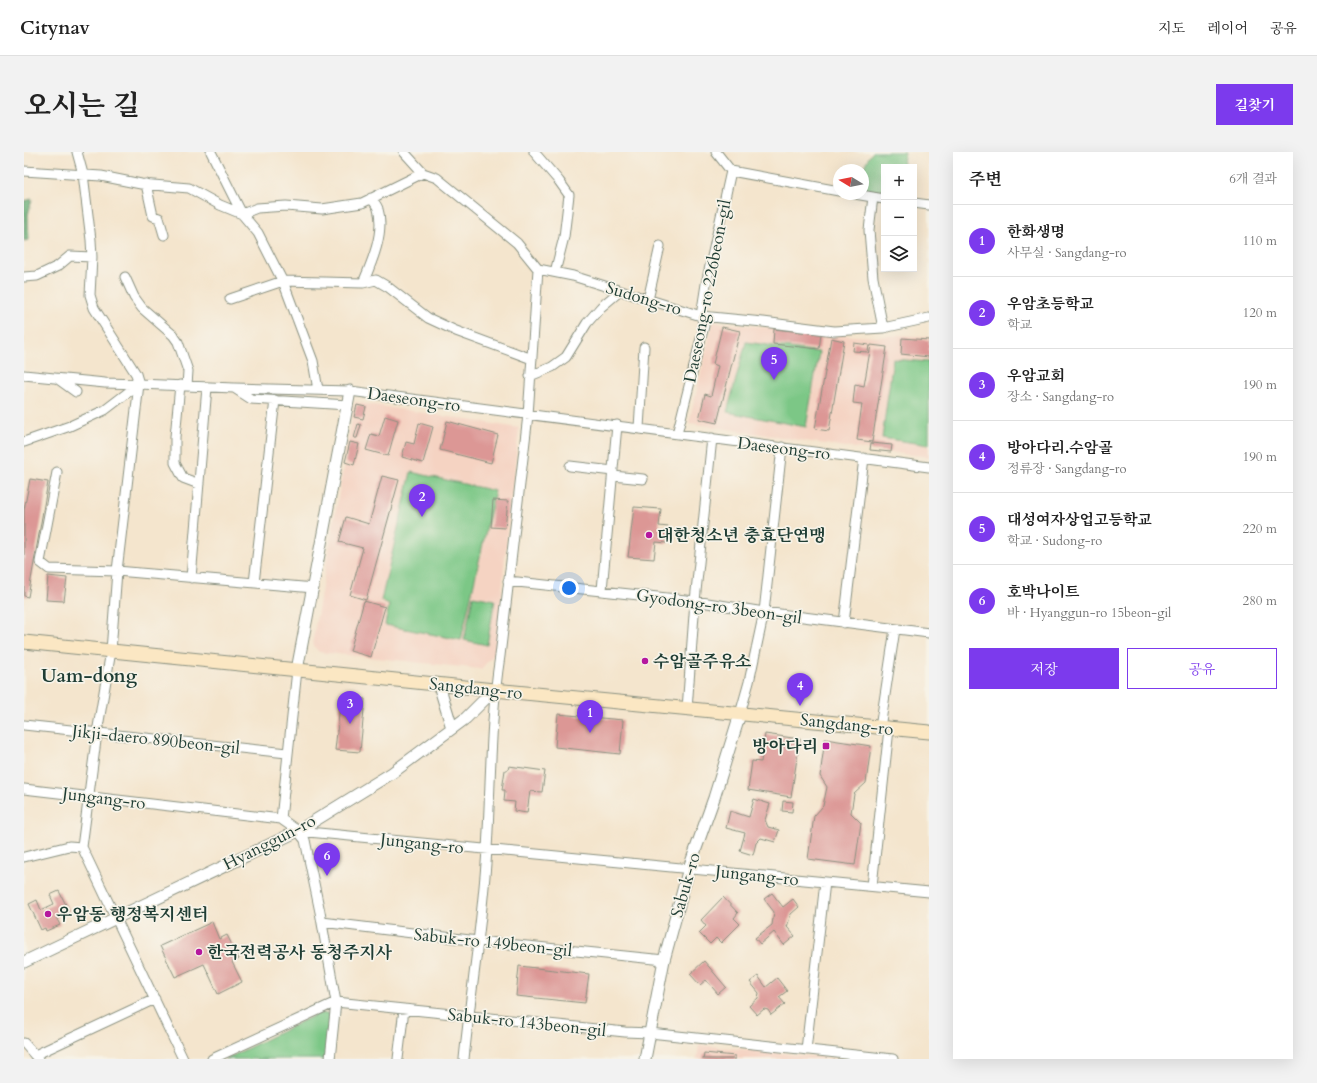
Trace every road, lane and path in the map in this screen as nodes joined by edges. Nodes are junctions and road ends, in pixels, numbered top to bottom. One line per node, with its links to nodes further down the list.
1 (77, 152): 8 (street)
2 (211, 152): 18 (street)
3 (404, 152): 9 (street)
4 (534, 152): 23 (street)
5 (716, 152): 6 (street)
6 (730, 170): 11 (street); 31 (street, Daeseong-ro 226beon-gil)
7 (24, 171): 8 (street)
8 (83, 174): 10 (street); 21 (street)
9 (423, 174): 14 (street); 22 (street)
10 (146, 184): 18 (street); 19 (street)
11 (833, 190)
12 (869, 196): 13 (street)
13 (873, 197): 15 (street); 33 (street)
14 (371, 198): 18 (street); 27 (street)
15 (881, 198)
16 (917, 203): 17 (street)
17 (929, 205)
18 (242, 214): 26 (street)
19 (164, 235)
20 (660, 246): 30 (street)
21 (92, 257): 24 (street); 39 (street)
22 (538, 269): 23 (street, Sudong-ro); 35 (street)
23 (554, 272): 28 (street, Sudong-ro)
24 (24, 277)
25 (125, 277): 40 (street)
26 (283, 281): 27 (street); 29 (street); 43 (street)
27 (363, 283): 35 (street)
28 (620, 291): 30 (street, Sudong-ro); 37 (street)
29 (230, 300)
30 (648, 300): 31 (street, Sudong-ro)
31 (701, 316): 33 (street, Sudong-ro); 51 (street, Daeseong-ro 226beon-gil)
32 (929, 318): 33 (street, Sudong-ro)
33 (883, 328)
34 (644, 347): 50 (street)
35 (532, 359): 37 (street)
36 (24, 375): 38 (street, Daeseong-ro)
37 (530, 376): 48 (street)
38 (57, 378): 39 (street, Daeseong-ro); 45 (street)
39 (139, 384): 40 (street, Daeseong-ro); 53 (street); 62 (street)
40 (183, 386): 41 (street, Daeseong-ro); 61 (street)
41 (207, 387): 42 (street, Daeseong-ro); 61 (street)
42 (234, 388): 43 (street, Daeseong-ro); 46 (street)
43 (318, 390): 44 (street, Daeseong-ro)
44 (350, 391): 47 (street); 48 (street, Daeseong-ro)
45 (76, 392)
46 (275, 400): 47 (street); 65 (street)
47 (348, 405): 66 (street)
48 (528, 415): 49 (street, Daeseong-ro); 64 (street)
49 (617, 425): 50 (street, Daeseong-ro); 59 (street)
50 (640, 428): 51 (street, Daeseong-ro)
51 (677, 434): 52 (street, Daeseong-ro)
52 (712, 438): 54 (street, Daeseong-ro); 68 (street)
53 (24, 442)
54 (782, 447): 55 (street, Daeseong-ro); 69 (street)
55 (864, 458): 57 (street, Daeseong-ro); 70 (street)
56 (570, 466): 59 (street)
57 (929, 467)
58 (57, 472): 62 (street)
59 (613, 473): 60 (street); 67 (street)
60 (643, 479)
61 (199, 484): 63 (street)
62 (117, 571): 63 (street); 74 (street)
63 (191, 578): 65 (street)
64 (508, 582): 67 (street, Gyodong-ro 3beon-gil); 77 (street)
65 (254, 583): 66 (street)
66 (314, 588): 75 (street)
67 (602, 590): 68 (street, Gyodong-ro 3beon-gil)
68 (696, 601): 69 (street, Gyodong-ro 3beon-gil); 78 (street)
69 (764, 612): 70 (street, Gyodong-ro 3beon-gil); 79 (street)
70 (844, 623): 71 (street, Gyodong-ro 3beon-gil)
71 (895, 629): 72 (street, Gyodong-ro 3beon-gil); 82 (street)
72 (929, 632)
73 (24, 642): 74 (main road, Sangdang-ro)
74 (111, 651): 75 (main road, Sangdang-ro); 84 (street)
75 (297, 670): 76 (main road, Sangdang-ro); 85 (street)
76 (439, 684): 77 (main road, Sangdang-ro); 81 (street)
77 (494, 690): 78 (main road, Sangdang-ro); 81 (street, Hyanggun-ro); 91 (street)
78 (687, 709): 79 (main road, Sangdang-ro)
79 (740, 714): 82 (main road, Sangdang-ro); 93 (street, Sabuk-ro)
80 (24, 725): 84 (street, Jikji-daero 890beon-gil)
81 (452, 728): 89 (street, Hyanggun-ro)
82 (884, 728): 83 (main road, Sangdang-ro); 95 (street)
83 (929, 732)
84 (97, 733): 85 (street, Jikji-daero 890beon-gil); 87 (street)
85 (288, 753): 88 (street)
86 (24, 789): 87 (street, Jungang-ro)
87 (88, 796): 88 (street, Jungang-ro); 90 (street)
88 (281, 819): 89 (street, Jungang-ro)
89 (298, 831): 91 (street, Jungang-ro); 97 (street, Hyanggun-ro); 98 (street)
90 (82, 847): 92 (street); 97 (street)
91 (487, 850): 93 (street, Jungang-ro); 99 (street)
92 (24, 857)
93 (689, 868): 94 (street, Jungang-ro); 100 (street, Sabuk-ro)
94 (825, 882): 95 (street, Jungang-ro); 108 (street)
95 (872, 886): 96 (street, Jungang-ro)
96 (929, 892)
97 (115, 917): 101 (street, Hyanggun-ro); 102 (street)
98 (322, 922): 99 (street, Sabuk-ro 149beon-gil); 103 (street)
99 (478, 941): 100 (street, Sabuk-ro 149beon-gil); 105 (street)
100 (664, 960): 106 (street, Sabuk-ro)
101 (24, 962)
102 (155, 999): 109 (street); 110 (street)
103 (336, 1002): 104 (street, Sabuk-ro 143beon-gil); 111 (street); 112 (street)
104 (404, 1009): 105 (street, Sabuk-ro 143beon-gil); 113 (street)
105 (468, 1016): 106 (street, Sabuk-ro 143beon-gil); 114 (street)
106 (650, 1032): 108 (street, Sabuk-ro 143beon-gil); 115 (street, Sabuk-ro)
107 (24, 1043): 109 (street)
108 (806, 1050): 116 (street, Sabuk-ro 143beon-gil)
109 (37, 1057)
110 (183, 1059)
111 (212, 1059)
112 (330, 1059)
113 (398, 1059)
114 (464, 1059)
115 (646, 1059)
116 (893, 1059)

